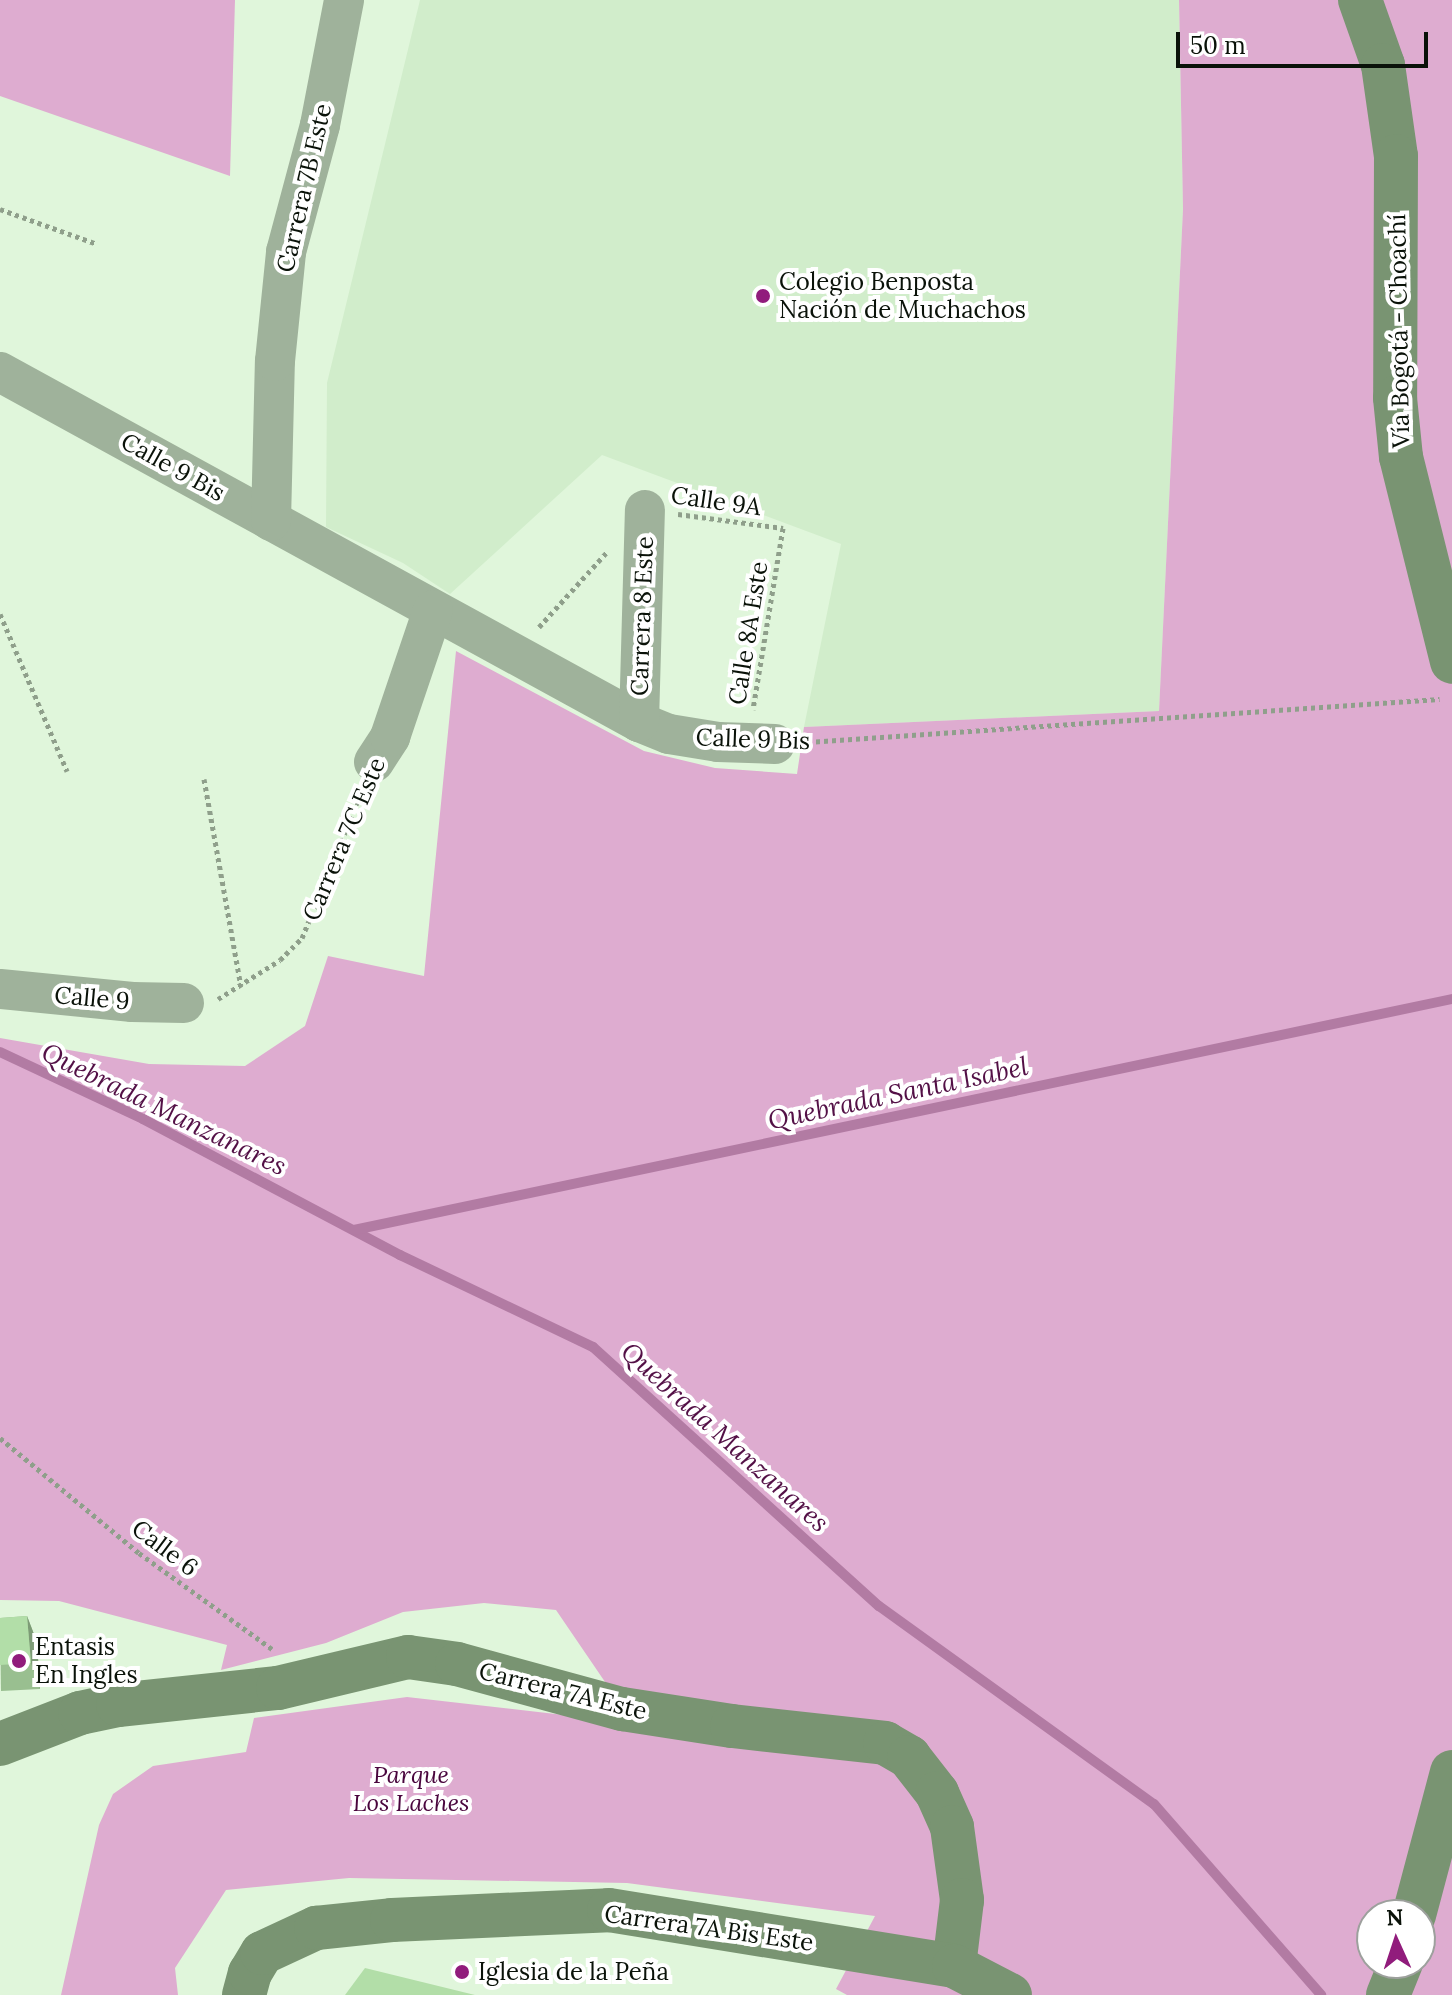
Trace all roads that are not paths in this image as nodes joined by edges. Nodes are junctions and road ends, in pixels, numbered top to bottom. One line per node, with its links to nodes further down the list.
1 (344, 0): 5 (street, Carrera 7B Este)
2 (1360, 0): 7 (street, Vía Bogotá - Choachí)
3 (0, 372): 5 (street, Calle 9 Bis)
4 (645, 510): 8 (street, Carrera 8 Este)
5 (271, 521): 6 (street, Calle 9 Bis)
6 (433, 610): 8 (street, Calle 9 Bis); 10 (street, Carrera 7C Este)
7 (1452, 662)
8 (639, 722): 9 (street, Calle 9 Bis)
9 (761, 744)
10 (374, 762)
11 (0, 989): 12 (street, Calle 9)
12 (184, 1003)
13 (0, 1744): 16 (street, Carrera 7A Este)
14 (1452, 1772): 15 (street)
15 (1418, 1899)
16 (954, 1966): 17 (street, Carrera 7A Bis Este); 18 (street, Carrera 7A Bis Este)
17 (244, 1995)
18 (1010, 1995)

